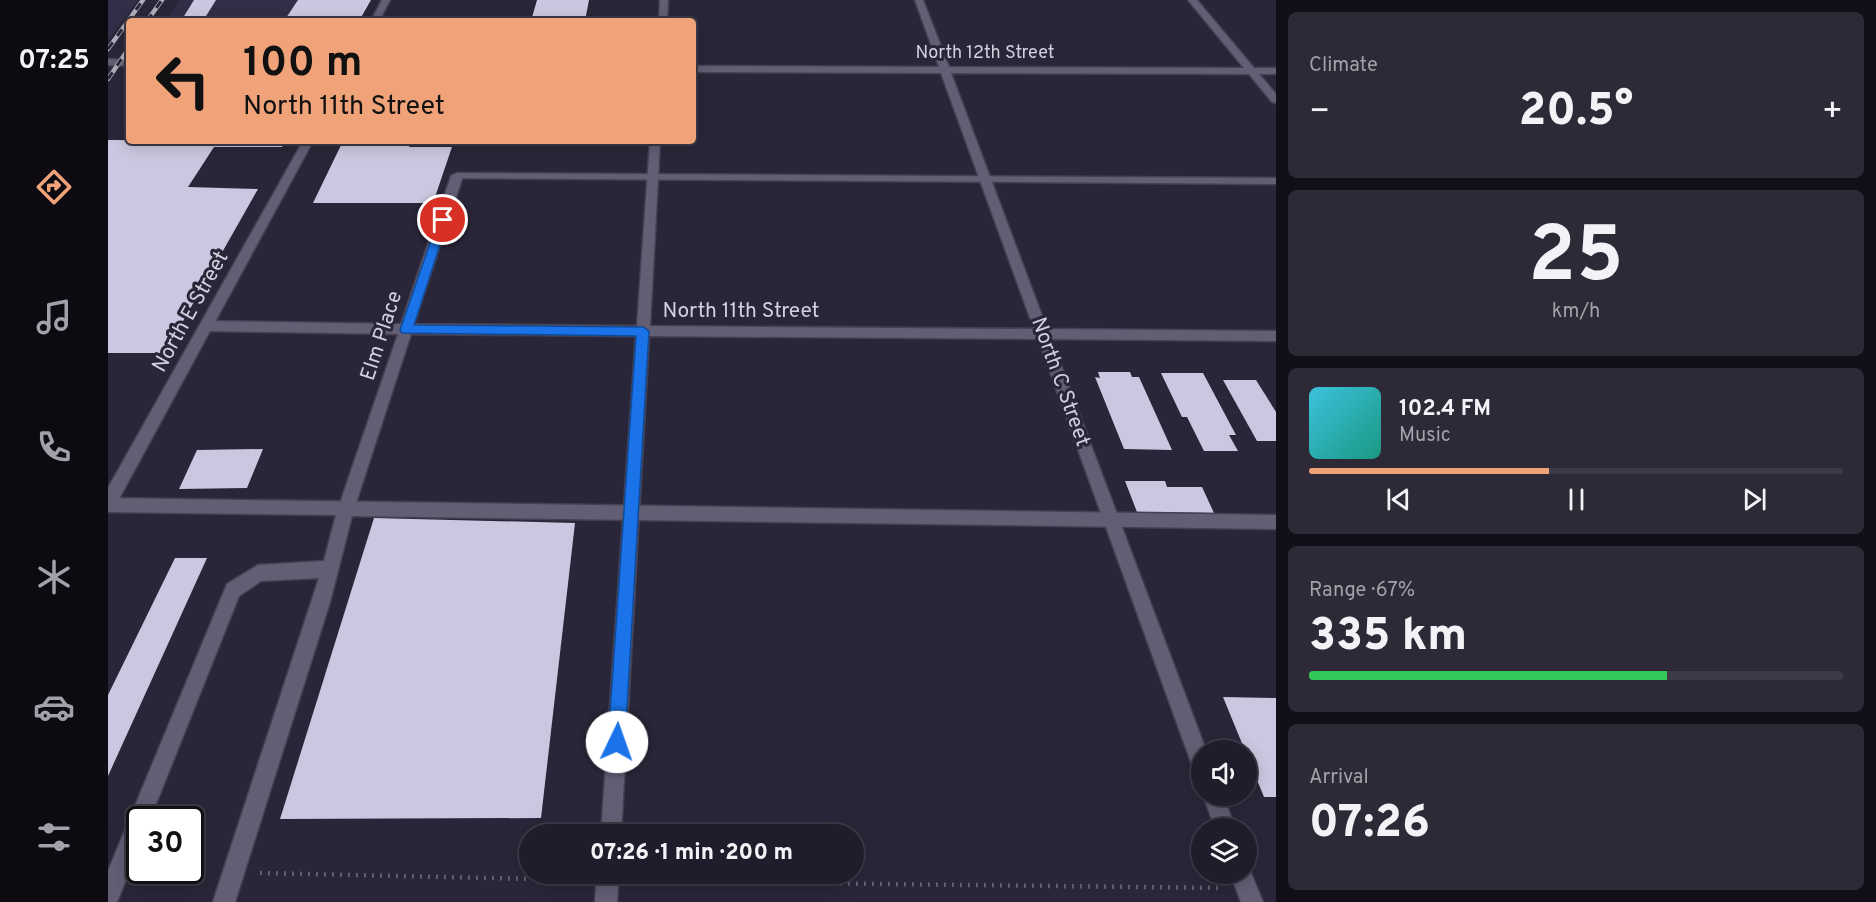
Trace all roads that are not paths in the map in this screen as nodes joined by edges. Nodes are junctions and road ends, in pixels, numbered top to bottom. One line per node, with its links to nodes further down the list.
1 (386, 0): 5 (street)
2 (664, 0): 6 (street)
3 (919, 0): 10 (street, North C Street)
4 (1192, 0): 11 (street)
5 (377, 18)
6 (663, 18)
7 (108, 62): 8 (street)
8 (126, 63)
9 (696, 69): 10 (street, North 12th Street)
10 (945, 70): 11 (street, North 12th Street); 17 (street, North C Street)
11 (1252, 71): 12 (street, North 12th Street); 13 (street)
12 (1276, 71)
13 (1276, 100)
14 (306, 144): 19 (street, North E Street)
15 (655, 144): 16 (street)
16 (653, 176): 17 (street); 20 (street, Elm Place); 21 (street)
17 (985, 178): 18 (street); 22 (street, North C Street)
18 (1276, 181)
19 (206, 326): 20 (street, North 11th Street); 24 (street, North E Street)
20 (406, 330): 21 (street, North 11th Street); 25 (street, Elm Place)
21 (643, 331): 22 (street, North 11th Street); 26 (street)
22 (1042, 334): 23 (street, North 11th Street); 27 (street, North C Street)
23 (1276, 336)
24 (108, 504): 25 (street)
25 (346, 509): 26 (street); 29 (street, Elm Place)
26 (631, 513): 27 (street); 31 (street)
27 (1112, 521): 28 (street); 30 (street, North C Street)
28 (1276, 522)
29 (330, 568): 34 (street); 35 (street, Elm Place)
30 (1193, 740)
31 (612, 824)
32 (607, 884): 36 (street)
33 (1245, 884): 37 (street)
34 (108, 897)
35 (224, 902)
36 (606, 902)
37 (1252, 902)

